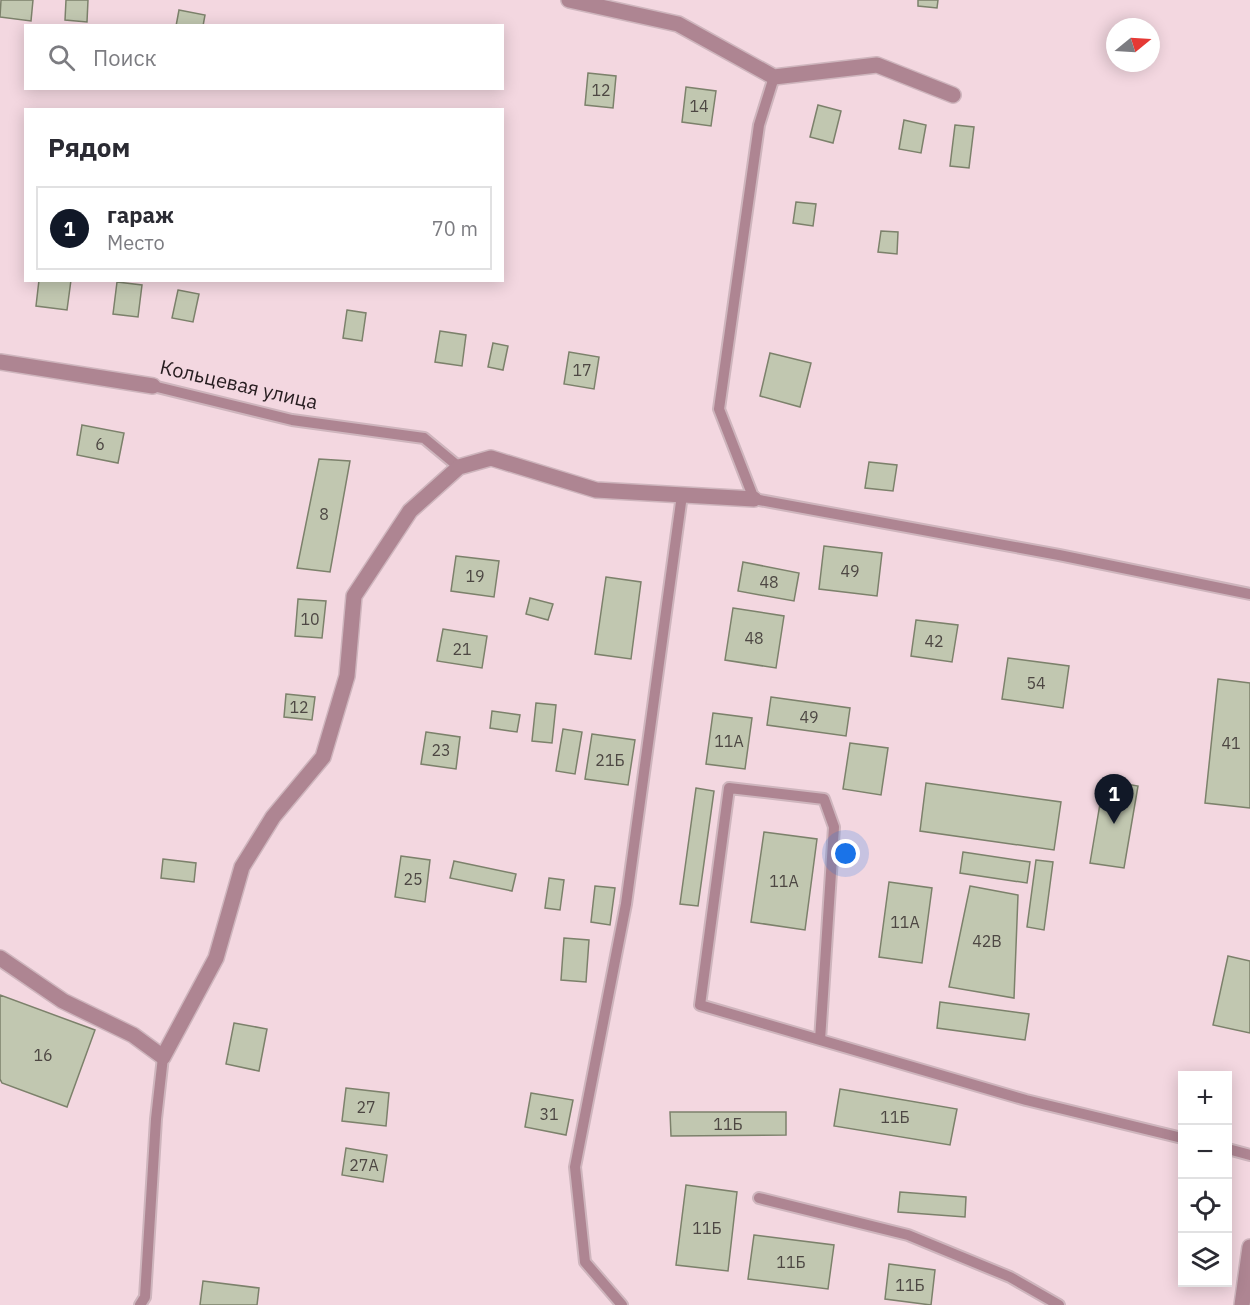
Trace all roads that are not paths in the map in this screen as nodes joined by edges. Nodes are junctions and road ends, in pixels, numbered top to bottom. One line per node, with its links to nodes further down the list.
1 (569, 0): 2 (street)
2 (774, 78): 3 (street); 8 (lane)
3 (953, 95)
4 (0, 362): 5 (street, Кольцевая улица)
5 (153, 386): 6 (lane, Кольцевая улица)
6 (459, 467): 7 (street); 12 (street)
7 (682, 495): 8 (street); 19 (lane)
8 (754, 499): 9 (lane)
9 (1250, 594)
10 (0, 958): 12 (street)
11 (820, 1040): 11 (lane); 13 (lane)
12 (163, 1057): 18 (lane)
13 (1178, 1137)
14 (1232, 1150): 15 (lane)
15 (1250, 1155)
16 (759, 1198): 20 (lane)
17 (1250, 1247): 21 (street)
18 (140, 1305)
19 (622, 1305)
20 (1059, 1305)
21 (1242, 1305)

